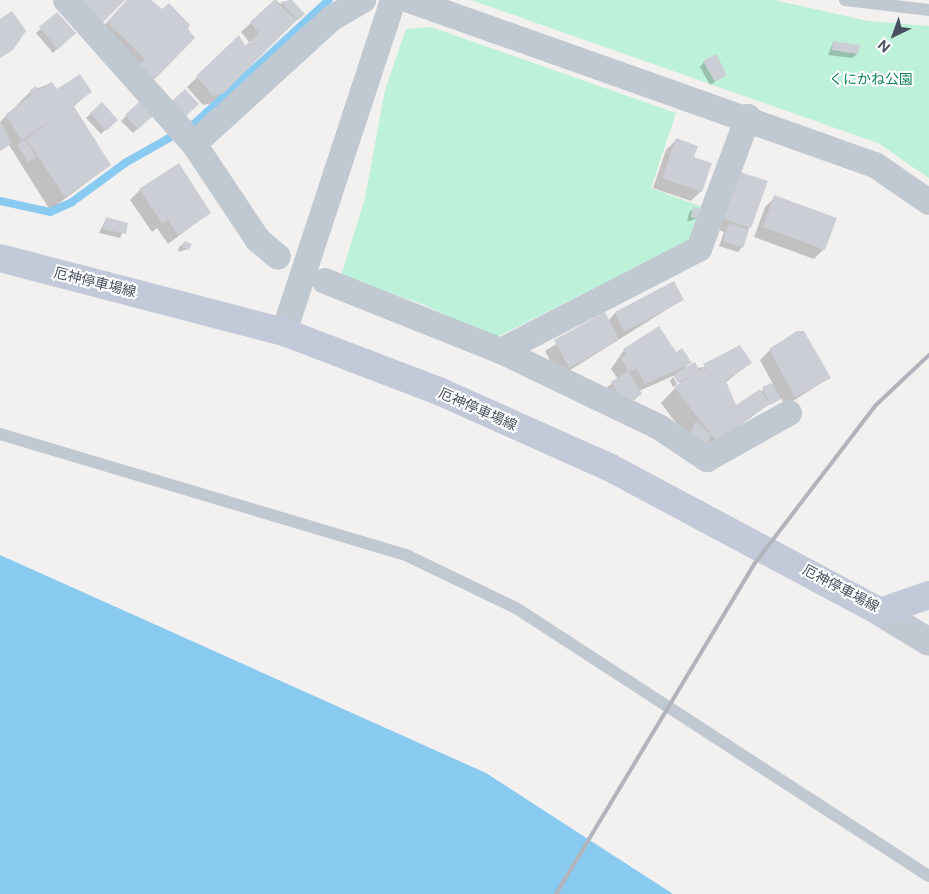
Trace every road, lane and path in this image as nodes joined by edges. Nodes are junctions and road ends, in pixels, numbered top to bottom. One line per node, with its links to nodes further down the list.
1 (66, 0): 8 (street)
2 (363, 0): 8 (street)
3 (393, 0): 13 (street)
4 (409, 0): 7 (street)
5 (845, 0): 6 (lane)
6 (929, 10)
7 (748, 118): 9 (street); 14 (street)
8 (194, 144): 10 (street)
9 (929, 202)
10 (278, 257)
11 (0, 258): 13 (main road, 厄神停車場線)
12 (325, 281): 14 (street)
13 (284, 332): 18 (main road, 厄神停車場線)
14 (501, 351): 15 (street)
15 (789, 413)
16 (0, 434): 20 (lane)
17 (929, 595): 18 (main road, 厄神停車場線)
18 (880, 612): 19 (street)
19 (929, 642)
20 (929, 876)

